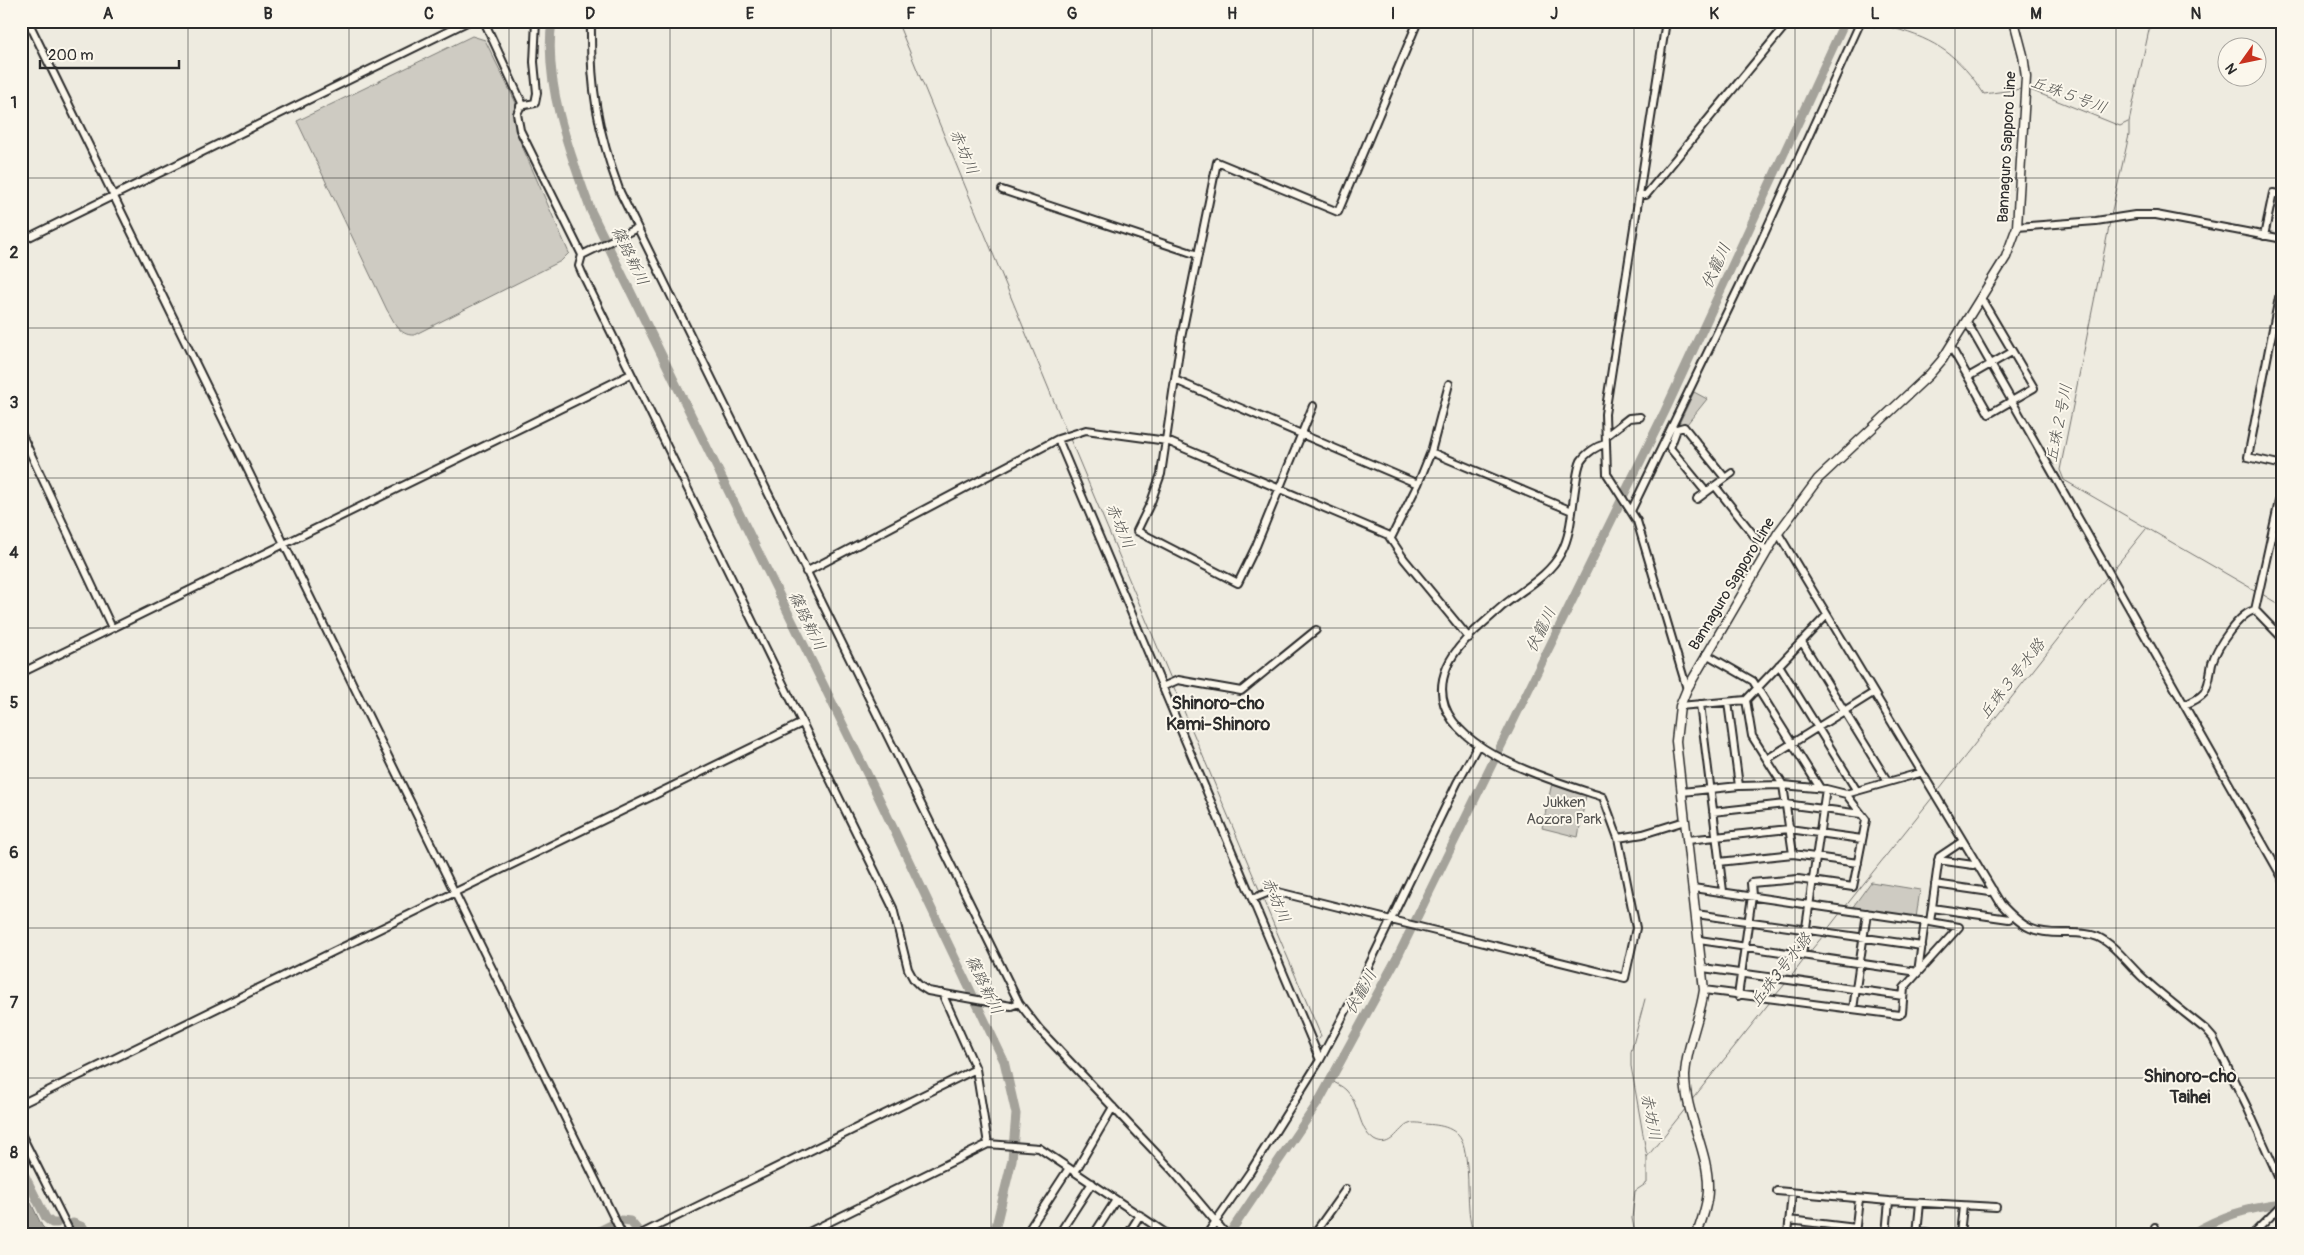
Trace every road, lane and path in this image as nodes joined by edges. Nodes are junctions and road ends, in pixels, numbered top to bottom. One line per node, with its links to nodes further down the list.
1 (28, 21): 15 (street)
2 (469, 21): 15 (street)
3 (484, 21): 11 (street)
4 (536, 21): 11 (street)
5 (591, 21): 17 (street)
6 (1418, 21): 22 (street)
7 (1666, 21): 14 (street)
8 (1789, 21): 14 (street)
9 (1861, 21): 52 (street)
10 (2014, 21): 16 (main road, Bannaguro Sapporo Line)
11 (520, 106): 21 (street)
12 (1002, 190): 22 (street)
13 (2283, 194): 18 (street)
14 (1639, 195): 38 (street)
15 (114, 196): 19 (street); 56 (street)
16 (2017, 227): 18 (street); 24 (main road, Bannaguro Sapporo Line)
17 (637, 228): 21 (street); 58 (street)
18 (2264, 236): 20 (street)
19 (21, 241)
20 (2283, 241)
21 (585, 253): 29 (street)
22 (1198, 255): 31 (street)
23 (2283, 277): 43 (street)
24 (1982, 298): 25 (main road, Bannaguro Sapporo Line); 27 (street)
25 (1967, 322): 26 (main road, Bannaguro Sapporo Line); 28 (street)
26 (1951, 347): 30 (street); 54 (main road, Bannaguro Sapporo Line)
27 (2012, 352): 28 (street); 33 (street)
28 (1990, 365): 30 (street); 33 (street)
29 (631, 374): 56 (street); 79 (street)
30 (1968, 377): 33 (street)
31 (1175, 380): 37 (street); 40 (street)
32 (1449, 384): 42 (street)
33 (2011, 402): 76 (street)
34 (1313, 406): 37 (street)
35 (1640, 417): 38 (street)
36 (21, 433): 61 (street)
37 (1302, 434): 47 (street); 49 (street)
38 (1606, 436): 41 (street)
39 (1060, 438): 40 (street); 58 (street); 69 (street)
40 (1167, 441): 49 (street); 49 (street)
41 (1605, 444): 52 (street); 53 (street)
42 (1431, 452): 47 (street); 53 (street)
43 (2283, 465)
44 (1732, 473): 45 (street)
45 (1725, 478): 48 (street); 50 (street)
46 (2283, 483): 59 (street)
47 (1418, 484): 55 (street)
48 (1715, 486): 50 (street); 57 (street)
49 (1278, 490): 55 (street)
50 (1706, 492): 51 (street)
51 (1697, 499)
52 (1630, 510): 71 (street)
53 (1572, 511): 63 (street)
54 (1778, 533): 57 (main road, Bannaguro Sapporo Line); 60 (street)
55 (1391, 538): 63 (street)
56 (284, 544): 61 (street); 116 (street)
57 (1767, 552): 66 (main road, Bannaguro Sapporo Line)
58 (806, 572): 143 (street)
59 (2255, 610): 64 (street); 76 (street)
60 (1827, 616): 65 (street); 72 (street)
61 (112, 628): 68 (street)
62 (1316, 630): 69 (street)
63 (1469, 638): 82 (street)
64 (2283, 639)
65 (1802, 642): 67 (street); 78 (street)
66 (1706, 654): 70 (street); 71 (main road, Bannaguro Sapporo Line)
67 (1779, 665): 70 (street); 80 (street)
68 (21, 672)
69 (1164, 686): 118 (street)
70 (1758, 688): 73 (street); 81 (street)
71 (1686, 689): 77 (main road, Bannaguro Sapporo Line)
72 (1873, 693): 78 (street); 84 (street)
73 (1746, 700): 74 (street); 83 (street)
74 (1728, 702): 75 (street); 87 (street)
75 (1700, 704): 77 (street); 89 (street)
76 (2184, 705): 111 (street)
77 (1680, 706): 91 (main road, Bannaguro Sapporo Line)
78 (1844, 711): 80 (street); 85 (street)
79 (802, 723): 116 (street); 140 (street)
80 (1818, 727): 81 (street); 90 (street)
81 (1792, 743): 83 (street); 88 (street)
82 (1481, 746): 101 (street); 126 (street)
83 (1767, 759): 86 (street)
84 (1920, 772): 85 (street); 104 (street)
85 (1888, 782): 90 (street)
86 (1782, 784): 87 (street); 88 (street); 93 (street)
87 (1739, 786): 89 (street)
88 (1823, 788): 92 (street); 94 (street)
89 (1710, 789): 91 (street); 95 (street)
90 (1858, 790): 92 (street)
91 (1682, 792): 97 (main road, Bannaguro Sapporo Line)
92 (1846, 794): 96 (street)
93 (1785, 804): 94 (street); 95 (street); 98 (street)
94 (1823, 809): 96 (street); 99 (street)
95 (1713, 812): 100 (street)
96 (1861, 814): 102 (street)
97 (1685, 821): 101 (street); 103 (main road, Bannaguro Sapporo Line)
98 (1789, 829): 99 (street); 100 (street); 105 (street)
99 (1820, 832): 102 (street); 106 (street)
100 (1716, 837): 103 (street); 108 (street)
101 (1618, 838): 126 (street)
102 (1862, 839): 109 (street)
103 (1688, 840): 114 (main road, Bannaguro Sapporo Line)
104 (1962, 841): 107 (street); 110 (street)
105 (1793, 854): 106 (street); 108 (street)
106 (1816, 857): 109 (street); 112 (street)
107 (1938, 860): 110 (street); 113 (street)
108 (1719, 862): 117 (street)
109 (1858, 862): 112 (street)
110 (1976, 863): 115 (street)
111 (2283, 879)
112 (1813, 881): 119 (street); 120 (street)
113 (1935, 884): 115 (street); 121 (street)
114 (1693, 888): 117 (street); 123 (main road, Bannaguro Sapporo Line)
115 (1993, 890): 124 (street)
116 (455, 891): 147 (street); 167 (street)
117 (1723, 891): 119 (street)
118 (1258, 896): 126 (street); 145 (street)
119 (1752, 896): 120 (street); 125 (street)
120 (1810, 904): 122 (street); 128 (street)
121 (1932, 908): 124 (street); 127 (street)
122 (1867, 913): 127 (street); 129 (street)
123 (1696, 914): 125 (street); 130 (main road, Bannaguro Sapporo Line)
124 (2012, 916): 153 (street)
125 (1748, 920): 128 (street); 132 (street)
126 (1394, 921): 145 (street)
127 (1927, 922): 131 (street); 137 (street)
128 (1806, 929): 129 (street); 133 (street)
129 (1864, 937): 131 (street); 134 (street)
130 (1700, 940): 132 (street); 135 (main road, Bannaguro Sapporo Line)
131 (1922, 946): 137 (street)
132 (1745, 947): 133 (street); 136 (street)
133 (1805, 956): 134 (street)
134 (1860, 964): 137 (street); 138 (street)
135 (1703, 968): 136 (street); 139 (main road, Bannaguro Sapporo Line)
136 (1741, 972): 138 (street); 141 (street)
137 (1918, 972): 142 (street)
138 (1856, 989): 142 (street); 144 (street)
139 (1704, 990): 141 (street); 181 (main road, Bannaguro Sapporo Line)
140 (945, 994): 143 (street); 146 (street)
141 (1738, 996): 144 (street)
142 (1903, 996): 144 (street)
143 (1019, 1003): 148 (street)
144 (1853, 1009)
145 (1320, 1060): 166 (street)
146 (976, 1069): 150 (street); 169 (street)
147 (21, 1104)
148 (1113, 1108): 151 (street); 166 (street)
149 (21, 1134): 172 (street)
150 (991, 1144): 151 (street); 173 (street)
151 (1072, 1170): 152 (street); 174 (street)
152 (1092, 1183): 158 (street); 175 (street)
153 (2283, 1188)
154 (1346, 1189): 180 (street)
155 (1777, 1191): 156 (street)
156 (1792, 1193): 157 (street); 165 (street)
157 (1859, 1198): 159 (street); 168 (street)
158 (1116, 1200): 164 (street); 176 (street)
159 (1889, 1201): 160 (street); 183 (street)
160 (1920, 1203): 162 (street); 170 (street)
161 (2283, 1204): 186 (street)
162 (1963, 1206): 163 (street); 185 (street)
163 (1996, 1207)
164 (1140, 1216): 171 (street); 177 (street)
165 (1789, 1220): 168 (street); 182 (street)
166 (1217, 1221): 178 (street); 179 (street)
167 (621, 1231)
168 (1856, 1231)
169 (644, 1232)
170 (1917, 1232): 184 (street)
171 (1164, 1233)
172 (71, 1234)
173 (805, 1234)
174 (1026, 1234)
175 (1059, 1234)
176 (1094, 1234)
177 (1128, 1234)
178 (1207, 1234)
179 (1226, 1234)
180 (1314, 1234)
181 (1697, 1234)
182 (1788, 1234)
183 (1886, 1234)
184 (1937, 1234)
185 (1960, 1234)
186 (2253, 1234)

